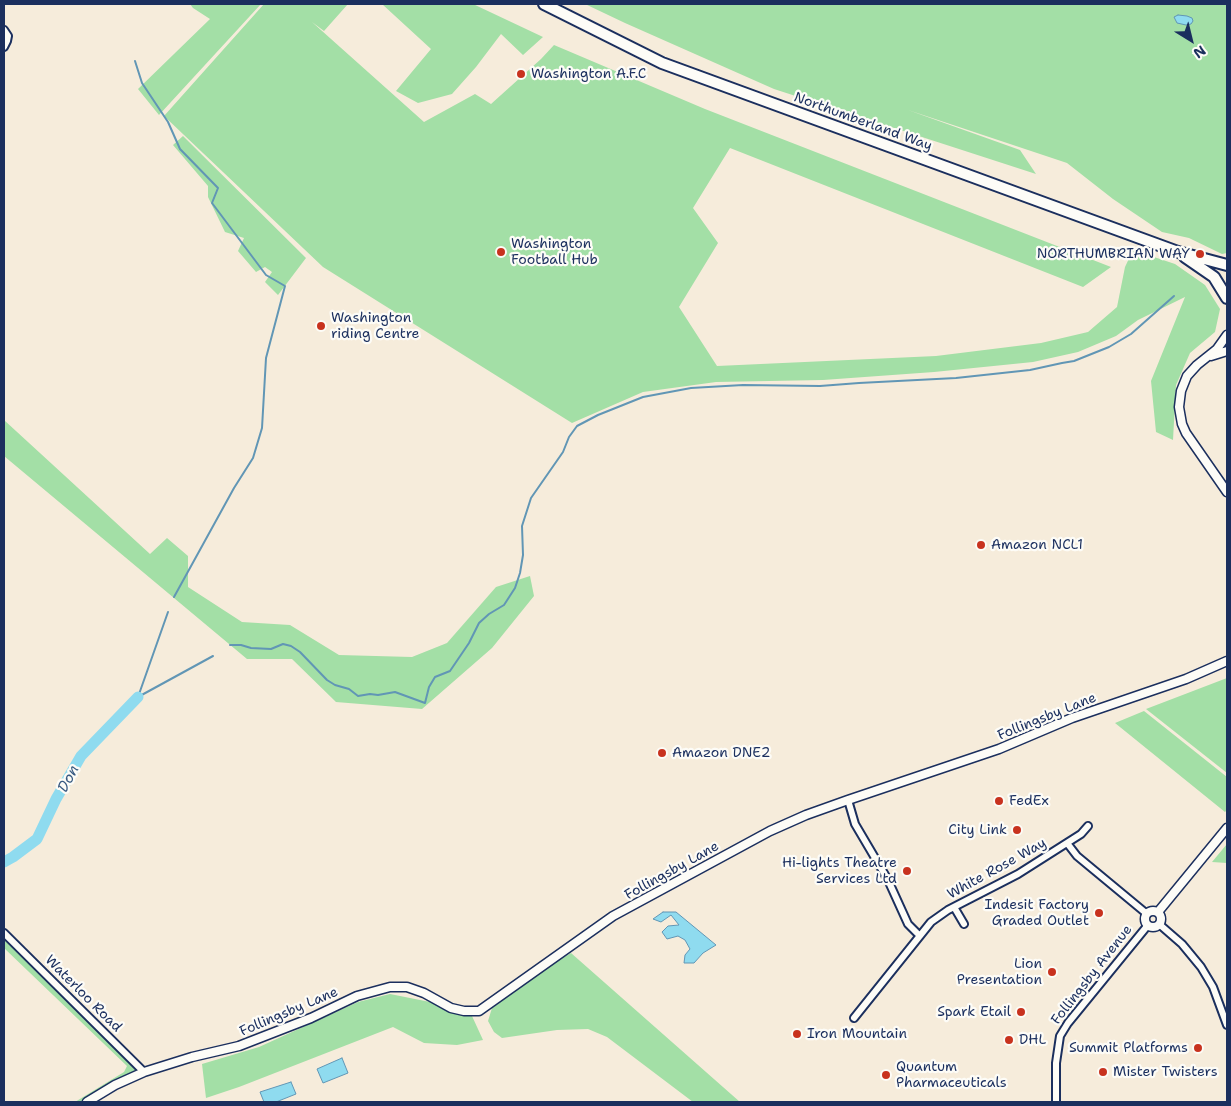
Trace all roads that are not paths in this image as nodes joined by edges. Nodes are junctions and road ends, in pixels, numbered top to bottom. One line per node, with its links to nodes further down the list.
1 (544, 4): 4 (main road, Northumberland Way)
2 (4, 30): 3 (street)
3 (4, 47)
4 (1178, 252): 5 (main road, Northumberland Way); 6 (main road, Northumberland Way)
5 (1227, 265)
6 (1227, 298)
7 (1227, 335): 9 (street)
8 (1227, 351): 9 (street)
9 (1207, 357): 10 (street)
10 (1227, 492)
11 (1227, 661): 12 (street, Follingsby Lane)
12 (848, 800): 23 (street); 26 (street, Follingsby Lane)
13 (1088, 826): 15 (street, White Rose Way)
14 (1227, 828): 17 (street)
15 (1067, 843): 16 (street, White Rose Way); 18 (street)
16 (954, 907): 19 (street); 23 (street, White Rose Way)
17 (1158, 912): 18 (street); 20 (street)
18 (1147, 914): 21 (street)
19 (964, 924)
20 (1159, 924): 21 (street); 25 (street)
21 (1148, 925): 28 (street, Follingsby Avenue)
22 (4, 933): 26 (street, Waterloo Road)
23 (920, 936): 24 (street, White Rose Way)
24 (854, 1018)
25 (1227, 1025)
26 (144, 1072): 27 (street, Follingsby Lane)
27 (87, 1102)
28 (1056, 1102)

